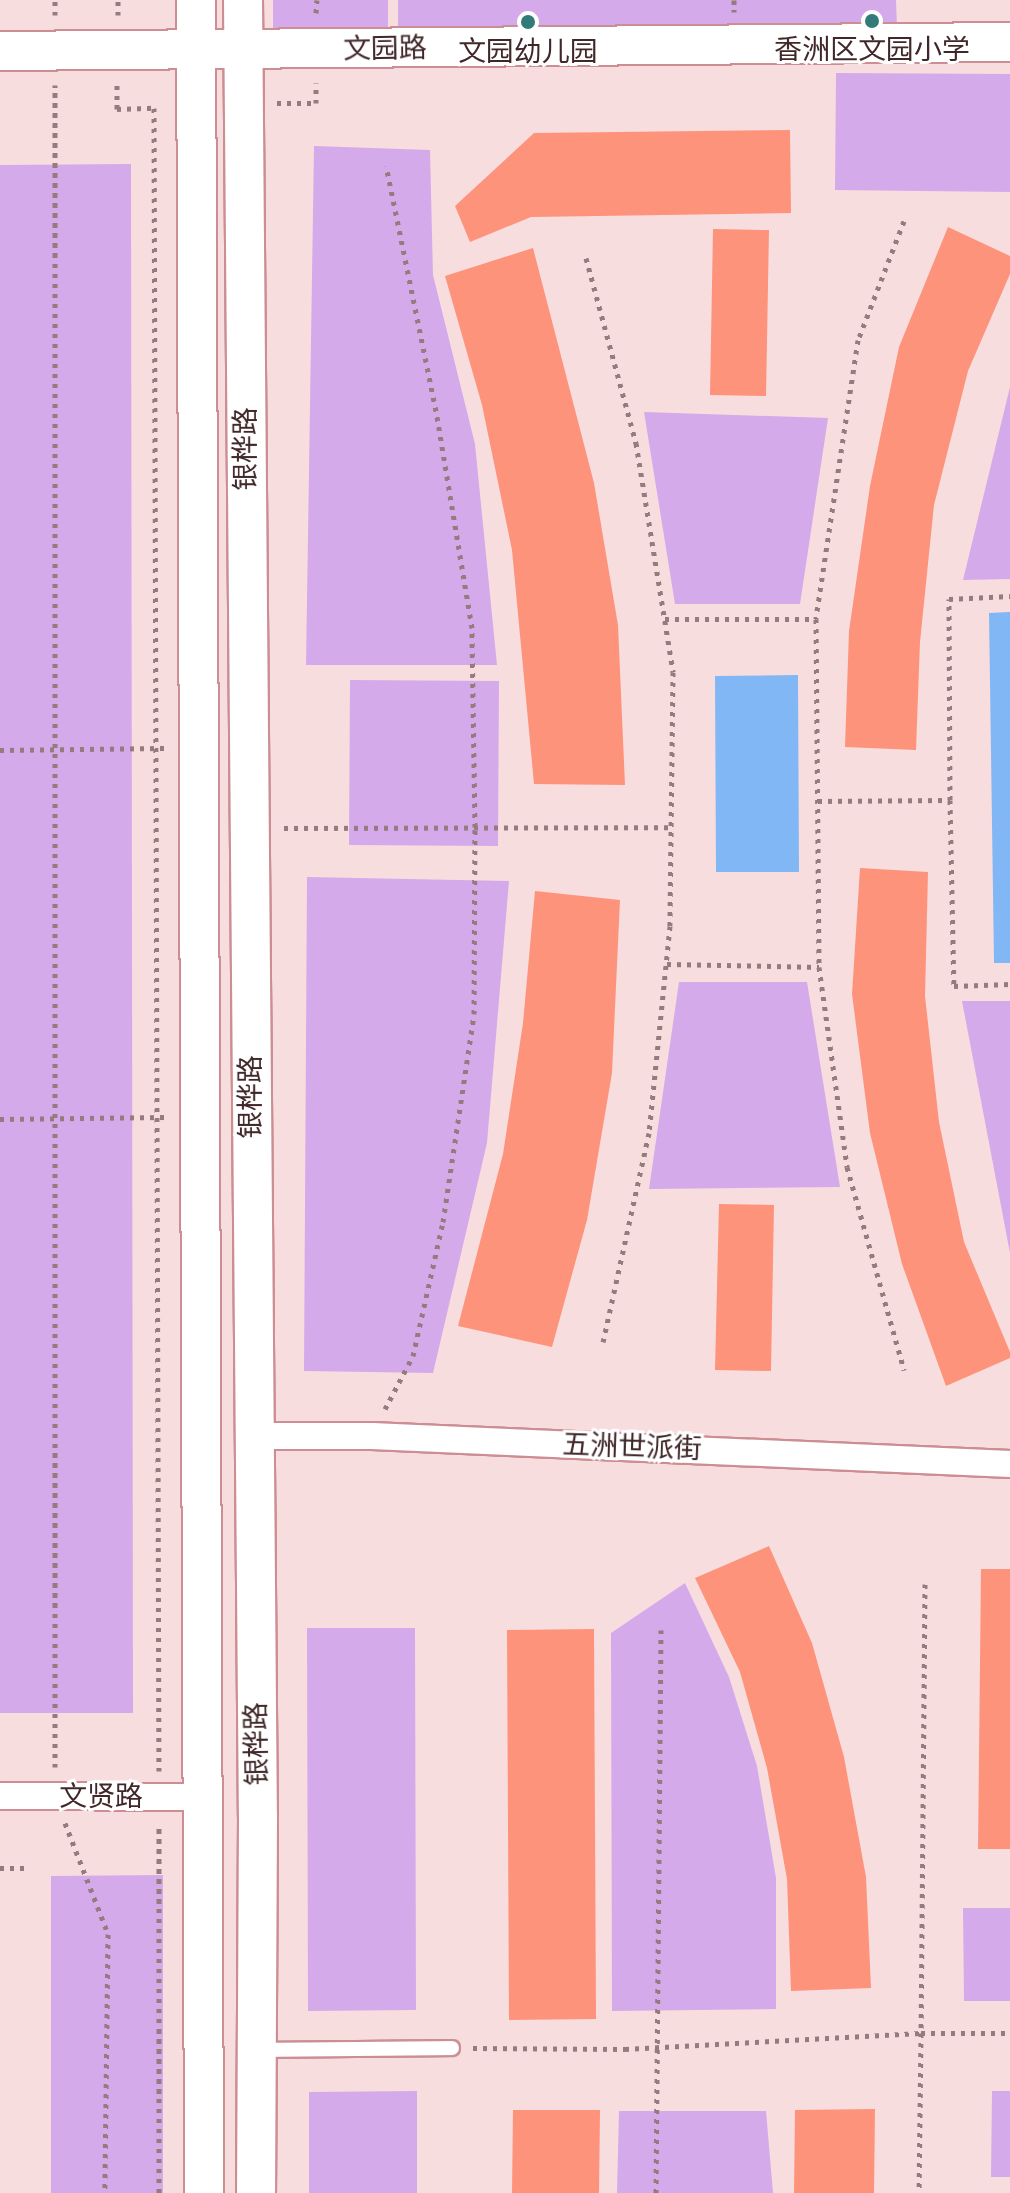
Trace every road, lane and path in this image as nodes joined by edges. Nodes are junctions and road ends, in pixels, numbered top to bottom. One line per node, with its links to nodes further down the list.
1 (55, 0): 6 (path)
2 (196, 0): 7 (main road, 银桦路)
3 (243, 0): 8 (main road, 银桦路)
4 (1010, 42): 8 (main road, 文园路)
5 (0, 51): 6 (main road, 文园路)
6 (55, 51): 7 (main road, 文园路); 18 (path)
7 (196, 51): 8 (main road, 文园路); 17 (main road, 银桦路)
8 (244, 51): 24 (main road, 银桦路)
9 (154, 108): 16 (path)
10 (386, 166): 22 (path)
11 (904, 221): 15 (path)
12 (586, 258): 14 (path)
13 (1010, 596): 20 (path)
14 (665, 619): 15 (path); 23 (path)
15 (816, 619): 21 (path)
16 (154, 748): 17 (path); 18 (path); 28 (path)
17 (198, 748): 29 (main road, 银桦路)
18 (56, 749): 19 (path); 30 (path)
19 (0, 750)
20 (950, 800): 21 (path); 27 (path)
21 (818, 801): 26 (path)
22 (475, 827): 23 (path); 24 (path); 35 (path)
23 (671, 827): 25 (path)
24 (249, 828): 34 (main road, 银桦路)
25 (667, 964): 26 (path); 32 (path)
26 (819, 967): 33 (path)
27 (1010, 984)
28 (155, 1117): 29 (path); 30 (path); 41 (path)
29 (199, 1117): 42 (main road, 银桦路)
30 (55, 1118): 31 (path); 40 (path)
31 (0, 1119)
32 (603, 1342)
33 (904, 1370)
34 (253, 1436): 35 (street, 五洲世派街); 49 (main road, 银桦路)
35 (372, 1436): 36 (street, 五洲世派街)
36 (1010, 1464)
37 (925, 1584): 45 (path)
38 (661, 1630): 47 (path)
39 (0, 1796): 40 (street, 文贤路)
40 (55, 1796): 41 (street, 文贤路); 50 (path)
41 (159, 1797): 42 (street, 文贤路); 51 (path)
42 (202, 1797): 52 (main road, 银桦路)
43 (0, 1868): 44 (path)
44 (30, 1868)
45 (921, 2033): 46 (path); 47 (path); 55 (path)
46 (1010, 2033)
47 (658, 2047): 48 (path); 54 (path)
48 (452, 2048): 49 (lane)
49 (257, 2050): 53 (main road, 银桦路)
50 (105, 2193)
51 (159, 2193)
52 (204, 2193)
53 (256, 2193)
54 (656, 2193)
55 (919, 2193)

